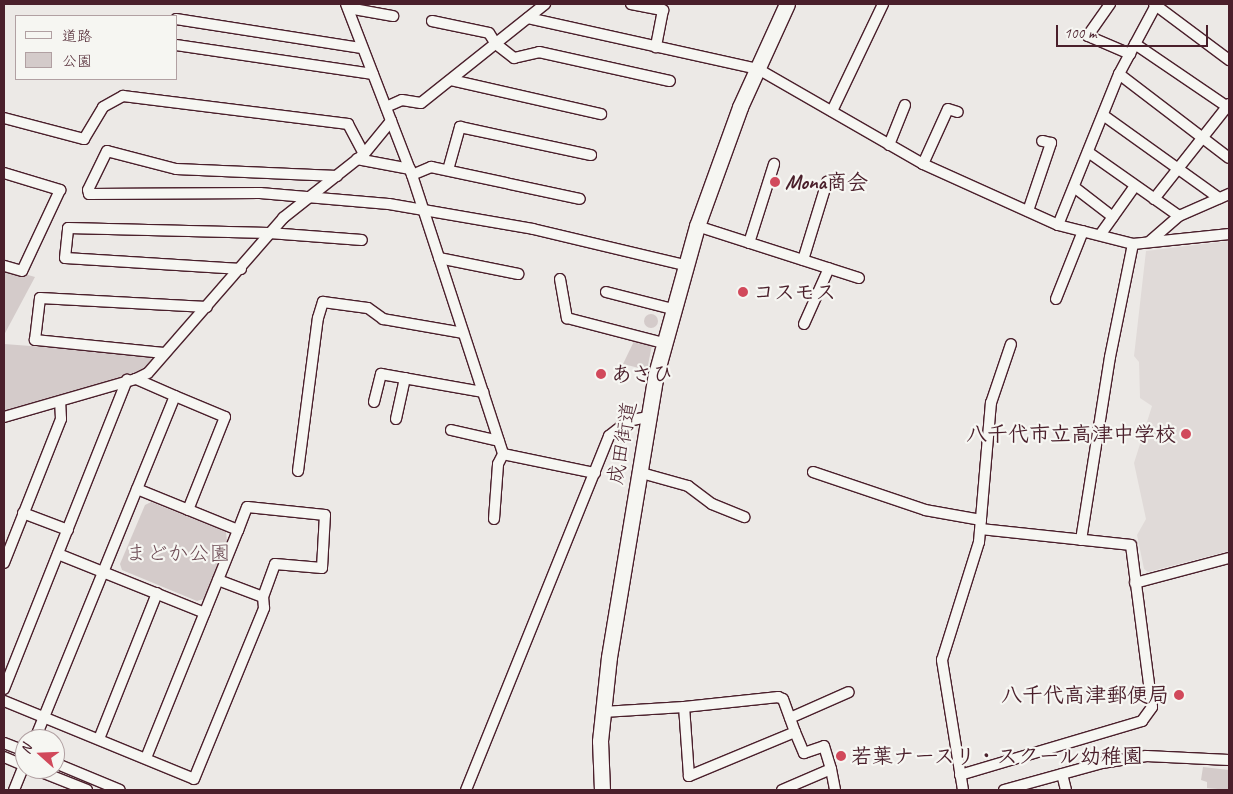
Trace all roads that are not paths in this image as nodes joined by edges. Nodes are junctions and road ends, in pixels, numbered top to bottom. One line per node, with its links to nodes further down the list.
1 (545, 4): 9 (street)
2 (631, 4): 14 (street)
3 (787, 4): 18 (highway, 成田街道)
4 (883, 4): 26 (street)
5 (1110, 4): 16 (street)
6 (1155, 4): 16 (street); 17 (street)
7 (347, 6): 8 (street); 15 (street)
8 (393, 16)
9 (528, 18): 12 (street); 14 (street)
10 (178, 19): 15 (street)
11 (432, 21): 12 (street)
12 (496, 44): 21 (street); 22 (street)
13 (178, 45): 19 (street)
14 (656, 46): 18 (street)
15 (362, 48): 19 (street)
16 (1133, 49): 20 (street); 24 (street)
17 (1229, 60)
18 (758, 69): 26 (street); 59 (highway, 成田街道)
19 (373, 74): 25 (street)
20 (1120, 74): 29 (street); 32 (street)
21 (451, 80): 25 (street); 28 (street)
22 (670, 81)
23 (905, 105): 34 (street)
24 (1229, 106): 32 (street)
25 (386, 107): 31 (street)
26 (832, 111): 34 (street)
27 (958, 112): 40 (street)
28 (601, 114)
29 (1103, 115): 35 (street); 41 (street)
30 (4, 118): 37 (street)
31 (391, 121): 37 (street); 43 (street)
32 (1202, 138): 38 (street); 41 (street)
33 (1042, 141): 55 (street)
34 (889, 144): 40 (street)
35 (1088, 152): 47 (street); 48 (street)
36 (591, 155): 42 (street)
37 (360, 157): 43 (street); 45 (street)
38 (1229, 158)
39 (774, 164): 66 (street)
40 (923, 164): 55 (street)
41 (1179, 168): 51 (street); 53 (street)
42 (448, 170): 43 (street); 52 (street)
43 (411, 172): 54 (street)
44 (4, 175): 71 (street)
45 (336, 176): 50 (street); 50 (street)
46 (827, 182): 69 (street)
47 (1135, 186): 53 (street); 57 (street)
48 (1074, 187): 57 (street); 58 (street)
49 (1229, 194): 51 (street)
50 (310, 197): 54 (street); 61 (street)
51 (1219, 198): 56 (street)
52 (580, 199)
53 (1154, 199): 56 (street)
54 (422, 210): 68 (street); 70 (street)
55 (1028, 211): 58 (street)
56 (1179, 216): 65 (street)
57 (1114, 217): 63 (street)
58 (1058, 225): 60 (street)
59 (697, 226): 66 (street); 70 (highway, 成田街道)
60 (1082, 231): 63 (street); 78 (street)
61 (270, 233): 64 (street); 72 (street); 72 (street)
62 (1229, 234): 65 (street)
63 (1100, 236): 67 (street)
64 (362, 240)
65 (1149, 242): 67 (street)
66 (749, 243): 69 (street)
67 (1133, 244): 110 (street)
68 (438, 258): 74 (street); 82 (street)
69 (803, 260): 73 (street)
70 (684, 265): 80 (highway, 成田街道)
71 (4, 266)
72 (241, 268): 79 (street)
73 (829, 268): 75 (street); 81 (street)
74 (518, 274)
75 (859, 278)
76 (560, 279): 83 (street)
77 (606, 292): 80 (street)
78 (1056, 299)
79 (208, 307): 85 (street); 85 (street)
80 (672, 309): 83 (highway, 成田街道)
81 (804, 324)
82 (463, 333): 88 (street); 98 (street)
83 (663, 343): 92 (highway, 成田街道)
84 (1011, 344): 107 (street)
85 (164, 353): 87 (street)
86 (405, 378): 88 (street); 91 (street); 94 (street)
87 (132, 380): 89 (street); 90 (street); 108 (street)
88 (483, 392): 96 (street)
89 (175, 396): 102 (street); 103 (street)
90 (60, 402): 93 (street); 104 (street)
91 (374, 402)
92 (647, 416): 99 (highway, 成田街道); 101 (street)
93 (4, 417)
94 (396, 419)
95 (450, 430): 96 (street)
96 (499, 441): 97 (street)
97 (503, 454): 101 (street); 106 (street)
98 (298, 471)
99 (638, 472): 105 (street); 124 (highway, 成田街道)
100 (813, 472): 107 (street)
101 (594, 473): 141 (street)
102 (137, 489): 103 (street); 114 (street)
103 (188, 510): 109 (street)
104 (24, 513): 108 (street); 113 (street)
105 (745, 517)
106 (494, 519)
107 (981, 524): 110 (street); 135 (street)
108 (68, 530): 111 (street)
109 (238, 530): 115 (street); 118 (street)
110 (1081, 540): 116 (street)
111 (58, 554): 114 (street); 120 (street)
112 (1229, 558): 116 (street)
113 (4, 564)
114 (103, 572): 117 (street); 125 (street)
115 (218, 580): 118 (street); 119 (street)
116 (1135, 582): 135 (street)
117 (157, 593): 119 (street); 129 (street)
118 (263, 597): 130 (street)
119 (205, 612): 130 (street)
120 (4, 689)
121 (849, 692): 126 (street)
122 (4, 701): 125 (street)
123 (684, 707): 124 (street); 126 (street); 128 (street)
124 (602, 712): 142 (highway, 成田街道)
125 (45, 718): 127 (street); 129 (street)
126 (790, 718): 128 (street)
127 (40, 729)
128 (795, 732): 133 (street)
129 (99, 739): 130 (street)
130 (146, 758)
131 (1229, 760): 134 (street)
132 (65, 768): 140 (street)
133 (832, 769): 143 (street); 144 (street)
134 (1062, 774): 146 (street); 147 (street)
135 (960, 775): 145 (street)
136 (20, 779): 138 (street)
137 (60, 779): 139 (street)
138 (14, 790)
139 (87, 790)
140 (120, 790)
141 (466, 790)
142 (602, 790)
143 (782, 790)
144 (835, 790)
145 (963, 790)
146 (1004, 790)
147 (1066, 790)

